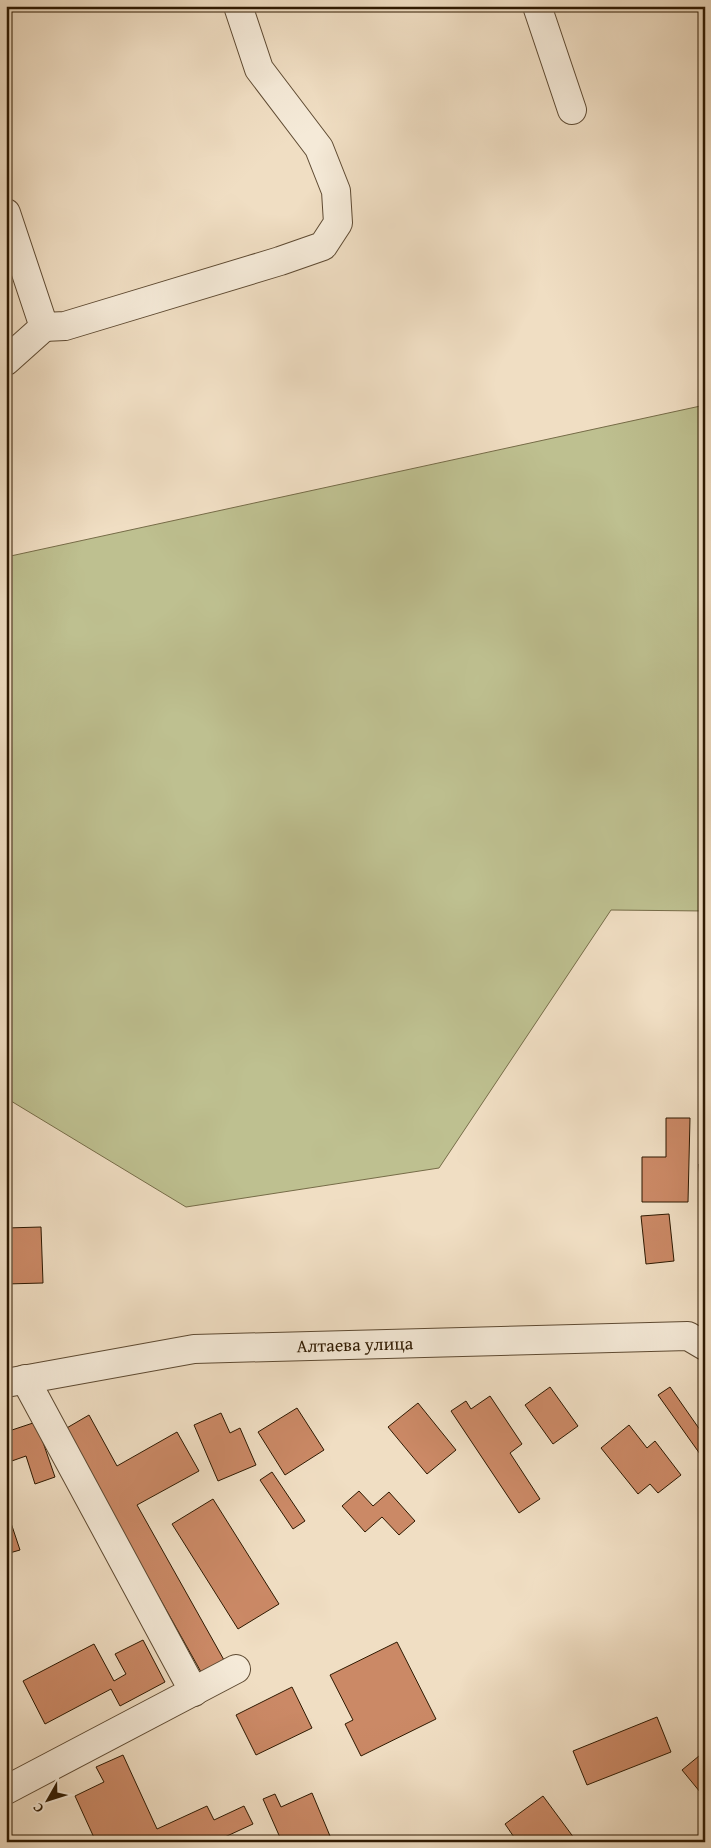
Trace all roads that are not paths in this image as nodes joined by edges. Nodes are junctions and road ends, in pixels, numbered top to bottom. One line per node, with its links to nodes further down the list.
1 (238, 6): 5 (street)
2 (537, 6): 3 (street)
3 (572, 110)
4 (6, 213): 5 (street)
5 (44, 327): 6 (street)
6 (6, 360)
7 (705, 1346): 8 (street, Алтаева улица)
8 (16, 1381): 10 (street)
9 (236, 1669): 10 (street)
10 (194, 1692): 11 (street)
11 (6, 1790)

